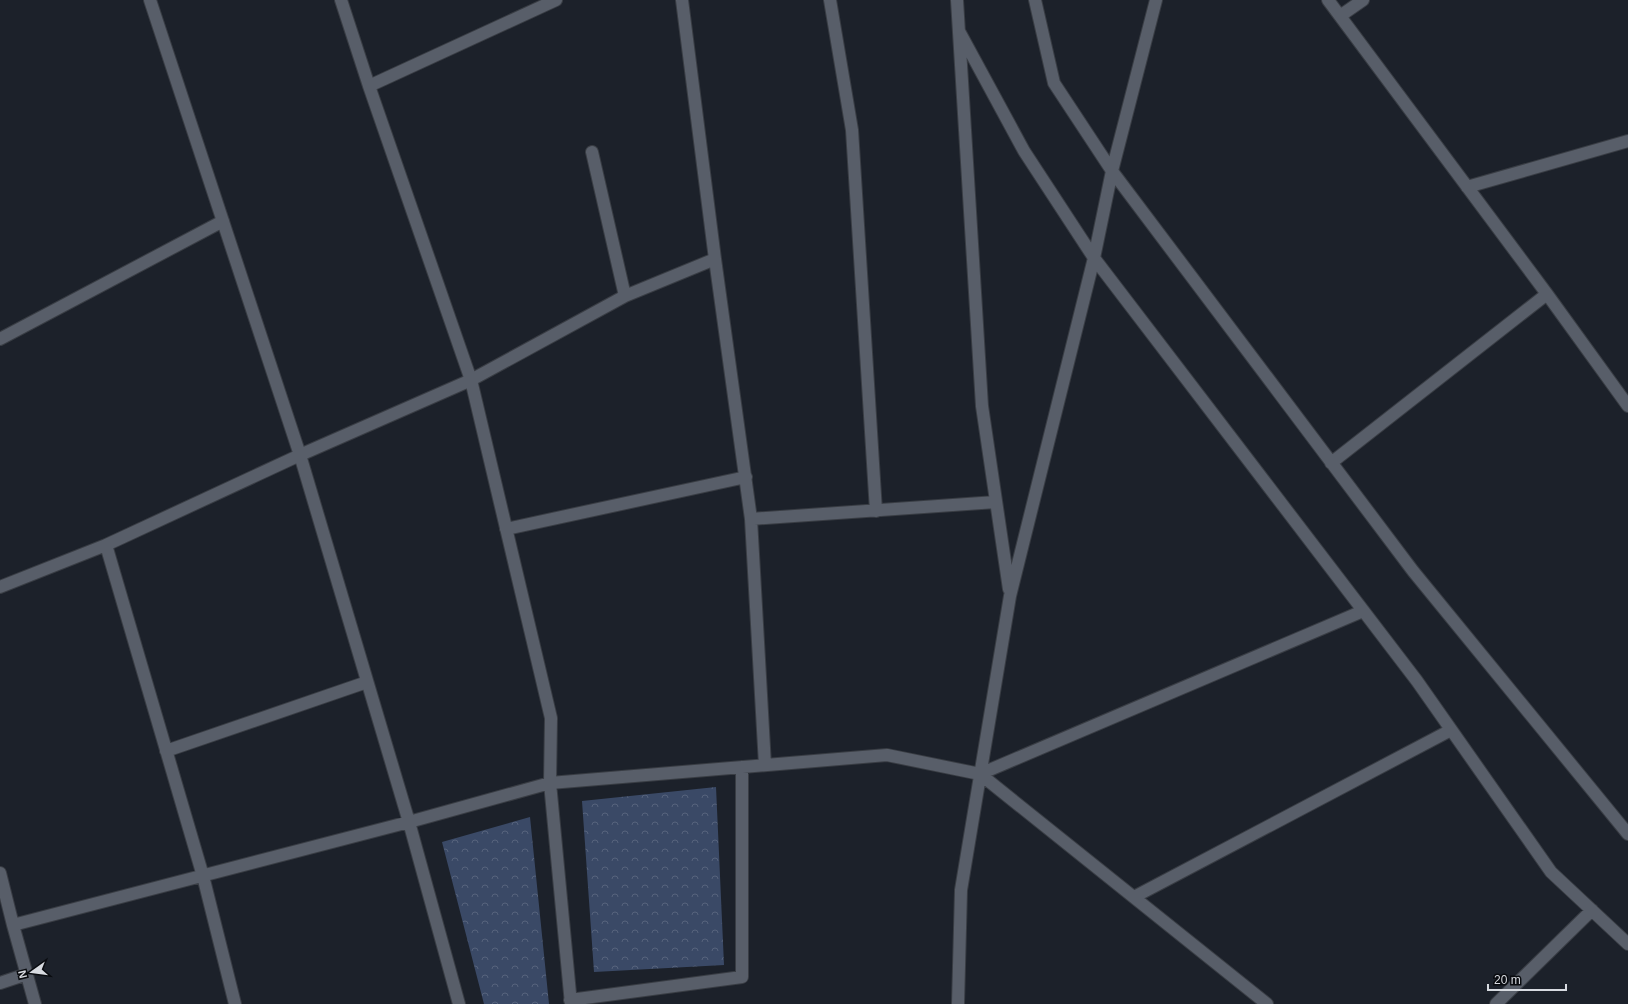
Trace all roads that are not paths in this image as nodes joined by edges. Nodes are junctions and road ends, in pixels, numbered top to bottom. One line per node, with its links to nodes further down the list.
1 (150, 0): 18 (street)
2 (341, 0): 13 (street)
3 (556, 0): 13 (street)
4 (682, 0): 20 (street)
5 (830, 0): 30 (street)
6 (956, 0): 12 (street)
7 (1036, 0): 16 (street)
8 (1156, 0): 16 (street)
9 (1328, 0): 11 (street)
10 (1363, 0): 11 (street)
11 (1340, 16): 17 (street)
12 (958, 31): 19 (street); 29 (street)
13 (370, 86): 24 (street)
14 (1628, 141): 17 (street)
15 (592, 152): 22 (street)
16 (1112, 171): 19 (street); 27 (street)
17 (1467, 187): 21 (street)
18 (223, 221): 23 (street); 26 (street)
19 (1094, 258): 35 (street); 36 (street)
20 (715, 259): 22 (street); 28 (street)
21 (1547, 294): 25 (street); 27 (street)
22 (625, 296): 24 (street)
23 (0, 339)
24 (470, 380): 26 (street); 32 (street)
25 (1628, 406)
26 (300, 455): 33 (street); 37 (street)
27 (1331, 463): 45 (street)
28 (746, 477): 31 (street); 32 (street)
29 (996, 502): 30 (street); 35 (street)
30 (876, 511): 31 (street)
31 (751, 519): 40 (street)
32 (506, 529): 43 (street)
33 (106, 545): 34 (street); 39 (street)
34 (0, 587)
35 (1010, 596): 42 (street)
36 (1363, 611): 38 (street); 42 (street)
37 (367, 682): 39 (street); 44 (street)
38 (1451, 730): 48 (street); 49 (street)
39 (166, 751): 47 (street)
40 (765, 765): 41 (street); 42 (street)
41 (742, 768): 43 (street); 54 (street)
42 (980, 774): 48 (street); 58 (street)
43 (550, 783): 44 (street); 54 (street)
44 (409, 822): 47 (street); 57 (street)
45 (1628, 834)
46 (0, 873): 50 (street)
47 (204, 876): 50 (street); 56 (street)
48 (1134, 897): 59 (street)
49 (1592, 910): 51 (street); 60 (street)
50 (13, 925): 52 (street)
51 (1628, 944)
52 (27, 974): 53 (street); 55 (street)
53 (0, 983)
54 (570, 1002)
55 (35, 1004)
56 (235, 1004)
57 (459, 1004)
58 (958, 1004)
59 (1267, 1004)
60 (1496, 1004)

